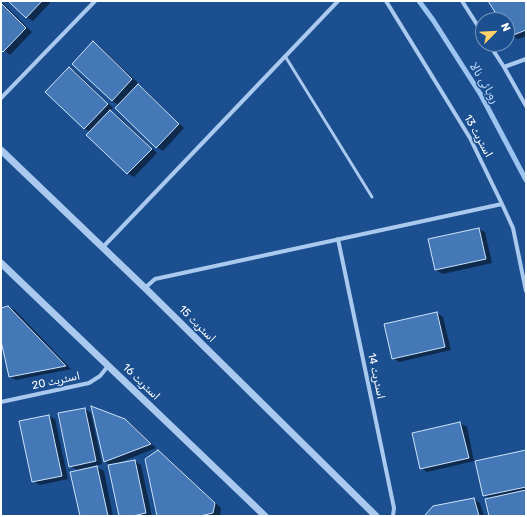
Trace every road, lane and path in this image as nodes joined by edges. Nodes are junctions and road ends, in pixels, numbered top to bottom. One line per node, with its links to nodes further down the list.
1 (95, 1): 10 (street)
2 (338, 1): 7 (street)
3 (386, 1): 14 (street, اسٹریٹ 13)
4 (462, 1): 5 (street)
5 (475, 21)
6 (495, 52): 9 (street)
7 (285, 56): 13 (lane); 16 (street)
8 (526, 59): 9 (street)
9 (504, 67): 11 (street)
10 (1, 98)
11 (526, 106)
12 (1, 150): 16 (street, اسٹریٹ 15)
13 (372, 197)
14 (502, 204): 15 (street); 19 (street, اسٹریٹ 13)
15 (338, 240): 18 (street); 24 (street, اسٹریٹ 14)
16 (103, 247): 18 (street, اسٹریٹ 15)
17 (1, 263): 20 (street, اسٹریٹ 16)
18 (145, 288): 23 (street, اسٹریٹ 15)
19 (526, 291)
20 (108, 366): 21 (street, اسٹریٹ 20); 22 (street, اسٹریٹ 16)
21 (1, 402)
22 (262, 515)
23 (376, 516)
24 (393, 516)

